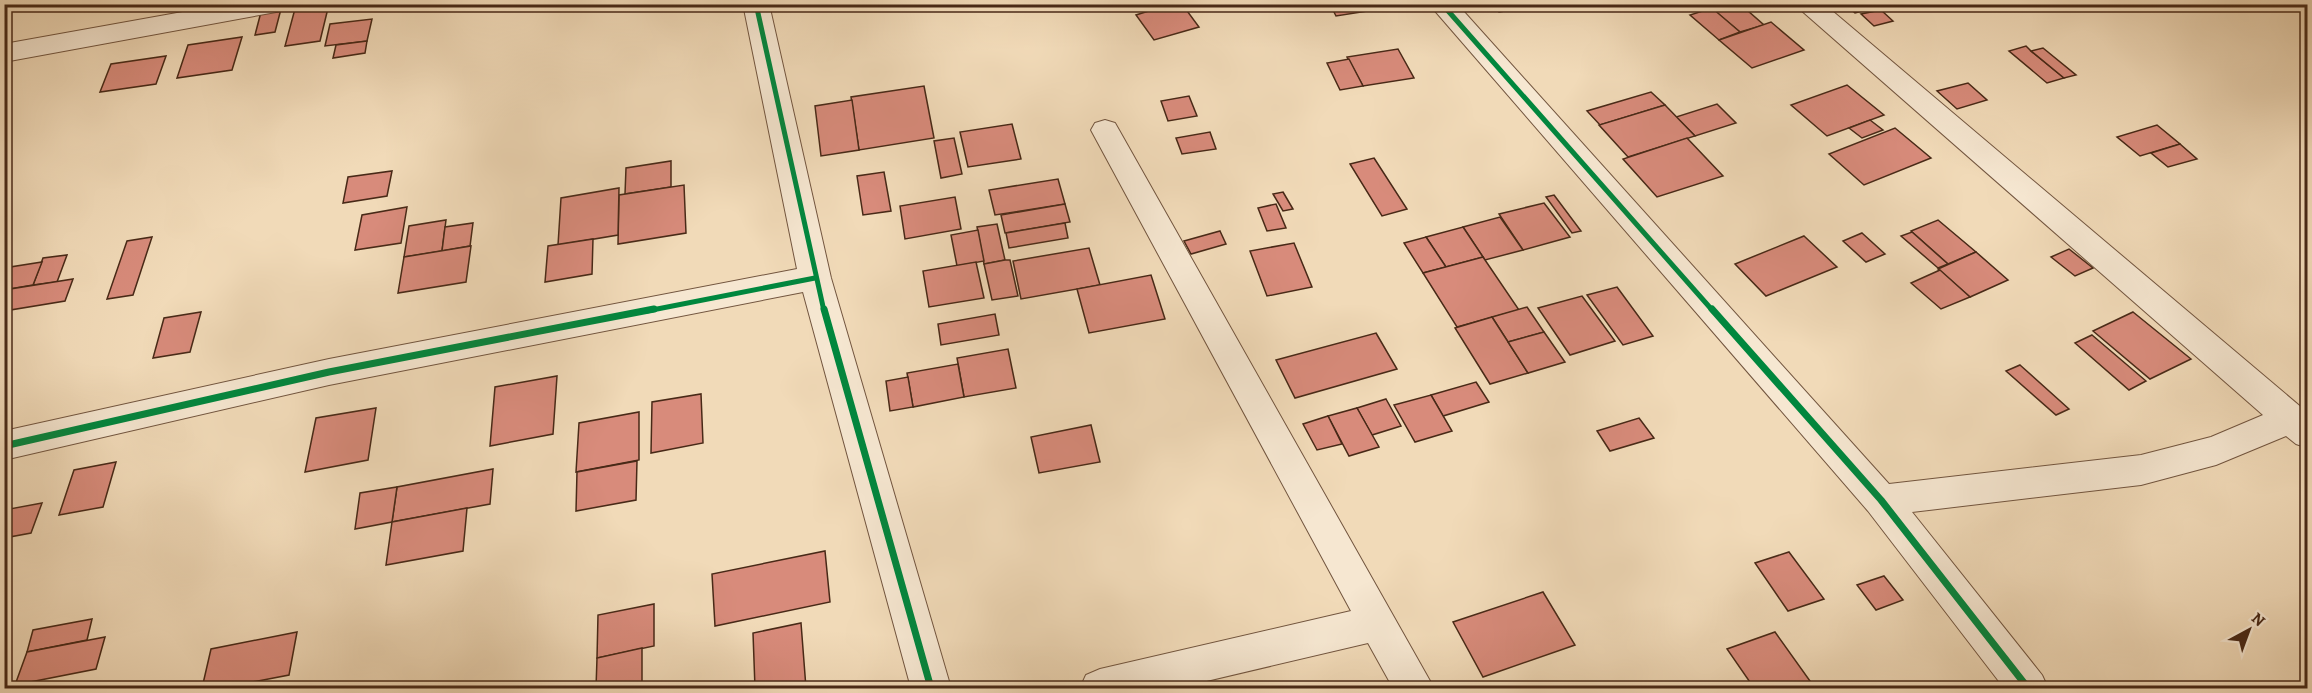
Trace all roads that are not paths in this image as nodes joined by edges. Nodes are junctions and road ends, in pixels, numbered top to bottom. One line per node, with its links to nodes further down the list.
1 (276, 4): 5 (street)
2 (756, 4): 7 (street)
3 (1442, 4): 10 (street)
4 (1807, 4): 8 (street)
5 (4, 53)
6 (1105, 130): 11 (street)
7 (815, 278): 9 (street); 12 (street)
8 (2299, 427): 10 (street)
9 (4, 446)
10 (1881, 501): 15 (street)
11 (1378, 623): 13 (street); 14 (street)
12 (931, 688)
13 (1100, 688)
14 (1414, 688)
15 (2028, 688)

